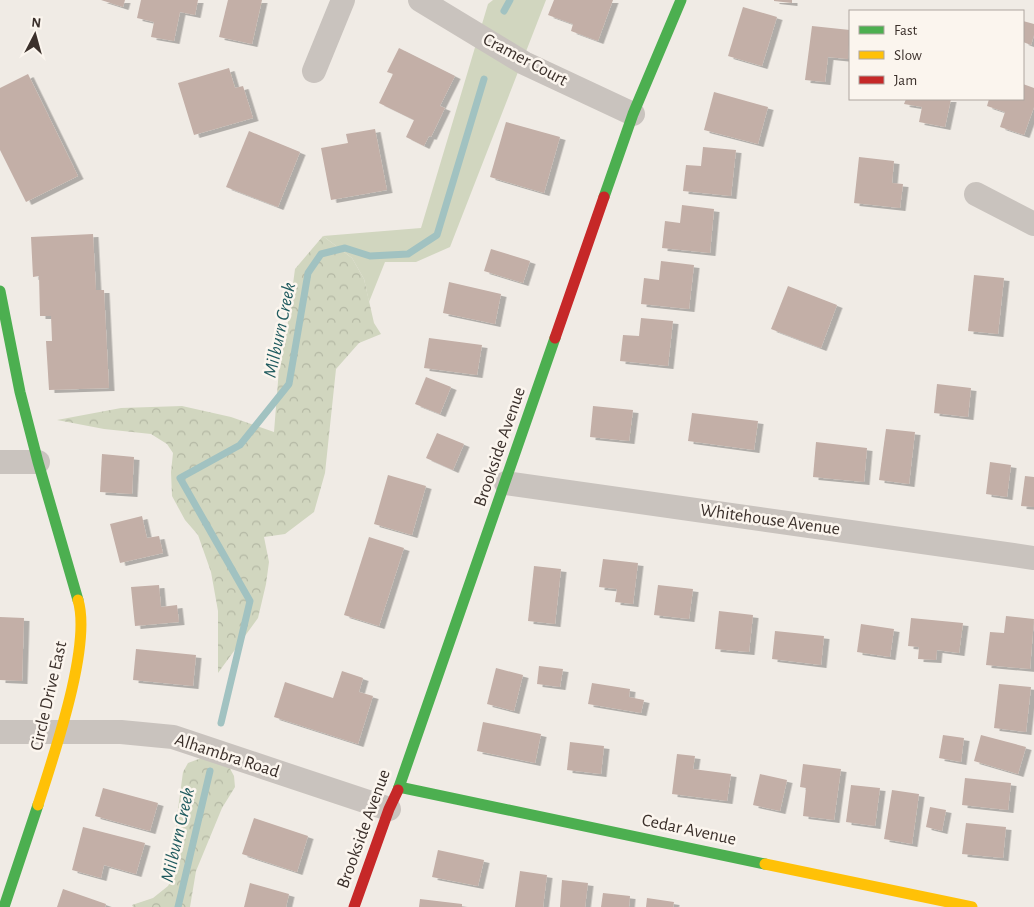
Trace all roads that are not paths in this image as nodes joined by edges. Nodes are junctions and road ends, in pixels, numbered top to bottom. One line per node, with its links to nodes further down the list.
1 (343, 0): 4 (street)
2 (420, 0): 5 (street, Cramer Court)
3 (681, 0): 5 (street, Brookside Avenue)
4 (314, 71)
5 (633, 114): 11 (street, Brookside Avenue)
6 (976, 194): 7 (street)
7 (1034, 224)
8 (0, 291): 10 (street, Circle Drive East)
9 (0, 462): 10 (street)
10 (38, 462): 14 (street, Circle Drive East)
11 (506, 483): 12 (street, Whitehouse Avenue); 15 (street, Brookside Avenue)
12 (1034, 558)
13 (0, 732): 14 (street, Alhambra Road)
14 (60, 733): 16 (street, Alhambra Road); 17 (street, Circle Drive East)
15 (399, 787): 16 (street, Brookside Avenue); 19 (street, Cedar Avenue)
16 (389, 809): 18 (street, Brookside Avenue)
17 (4, 907)
18 (354, 907)
19 (972, 907)

